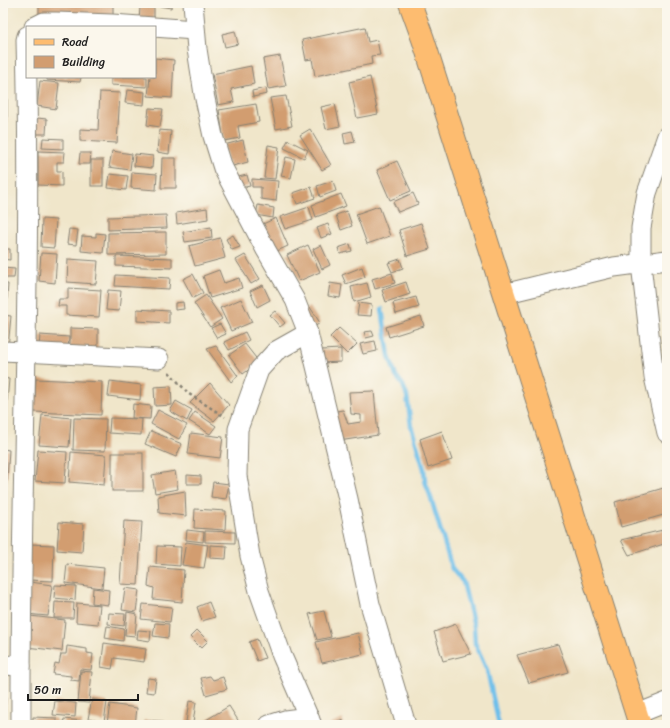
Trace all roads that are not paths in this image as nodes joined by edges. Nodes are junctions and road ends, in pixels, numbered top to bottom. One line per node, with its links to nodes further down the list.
1 (193, 3): 6 (street)
2 (410, 3): 11 (main road)
3 (36, 26): 4 (street)
4 (140, 26)
5 (156, 27): 6 (street)
6 (195, 30): 12 (street)
7 (27, 78): 14 (street)
8 (667, 136): 10 (street)
9 (667, 260): 10 (street)
10 (641, 264): 11 (street); 16 (street)
11 (503, 294): 19 (main road)
12 (308, 333): 20 (street); 23 (street)
13 (3, 351): 14 (street)
14 (26, 352): 15 (street); 17 (street)
15 (159, 359)
16 (667, 433)
17 (12, 665): 21 (street)
18 (667, 702): 19 (street)
19 (638, 720)
20 (310, 721): 22 (street)
21 (21, 725)
22 (269, 725)
23 (406, 725)

